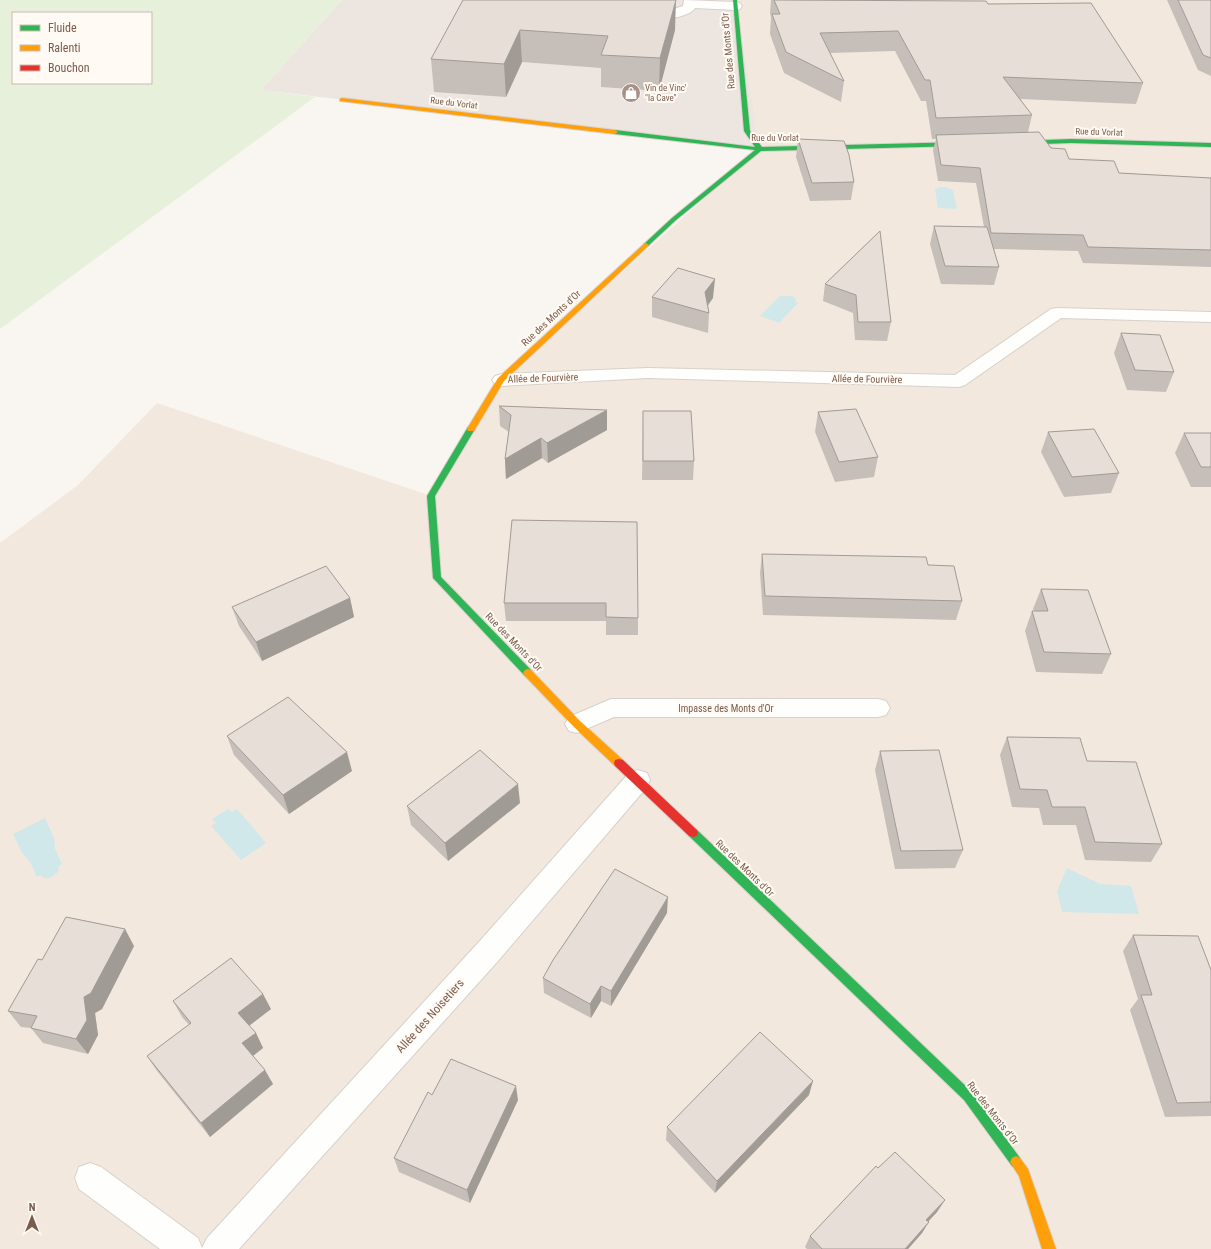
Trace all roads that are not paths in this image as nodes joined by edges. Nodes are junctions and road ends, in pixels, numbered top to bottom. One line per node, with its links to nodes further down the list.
1 (690, 2): 2 (street); 3 (street)
2 (735, 3): 8 (street, Rue des Monts d'Or)
3 (632, 14)
4 (342, 100): 8 (street, Rue du Vorlat)
5 (1007, 143): 7 (street, Rue du Vorlat)
6 (976, 144): 8 (street, Rue du Vorlat)
7 (1211, 146)
8 (760, 149): 10 (street, Rue des Monts d'Or)
9 (1211, 317): 10 (street, Allée de Fourvière)
10 (501, 380): 12 (street, Rue des Monts d'Or)
11 (878, 708): 12 (street, Impasse des Monts d'Or)
12 (577, 724): 13 (street, Rue des Monts d'Or)
13 (638, 780): 16 (street, Allée des Noisetiers); 17 (street, Rue des Monts d'Or)
14 (90, 1178): 15 (street)
15 (187, 1249)
16 (218, 1249)
17 (1049, 1249)

